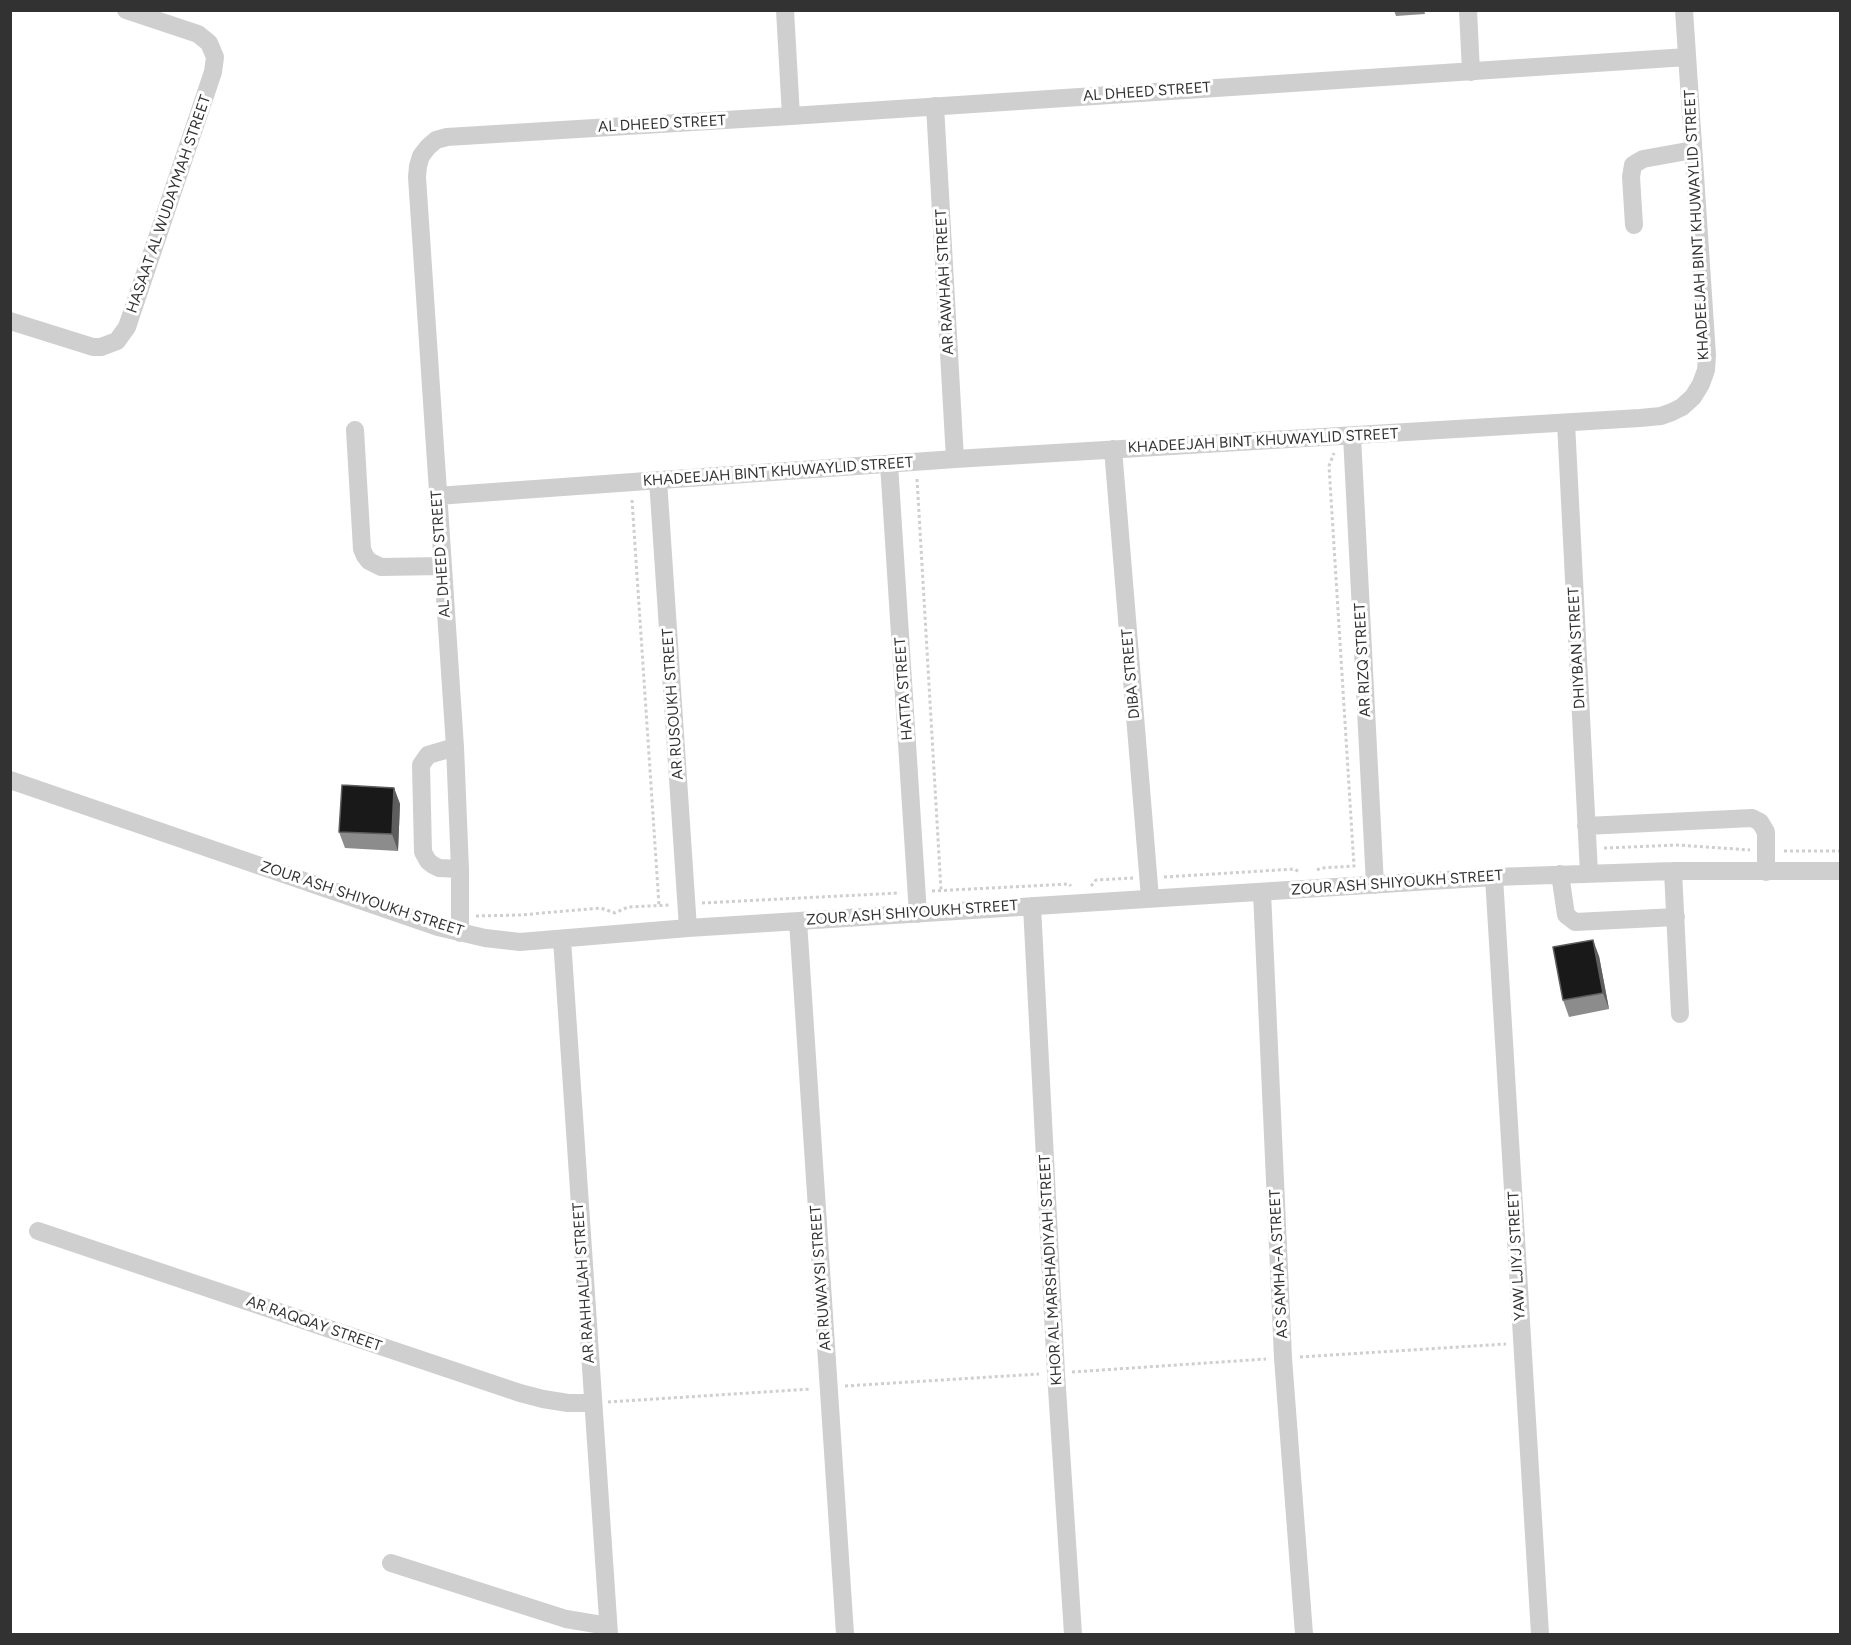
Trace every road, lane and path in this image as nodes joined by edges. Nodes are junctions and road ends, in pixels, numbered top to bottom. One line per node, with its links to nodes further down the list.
1 (126, 10): 11 (street, HASAAT AL WUDAYMAH STREET)
2 (785, 10): 8 (street)
3 (1467, 10): 6 (street)
4 (1684, 10): 5 (street, KHADEEJAH BINT KHUWAYLID STREET)
5 (1687, 57): 6 (street, AL DHEED STREET); 9 (street, KHADEEJAH BINT KHUWAYLID STREET)
6 (1471, 72): 7 (street, AL DHEED STREET)
7 (935, 106): 8 (street, AL DHEED STREET); 17 (street, AR RAWHAH STREET)
8 (791, 116): 22 (street, AL DHEED STREET)
9 (1693, 150): 10 (street); 12 (street, KHADEEJAH BINT KHUWAYLID STREET)
10 (1634, 225)
11 (10, 321)
12 (1566, 423): 14 (street, KHADEEJAH BINT KHUWAYLID STREET); 26 (street, DHIYBAN STREET)
13 (355, 429): 23 (street)
14 (1352, 436): 15 (street, KHADEEJAH BINT KHUWAYLID STREET); 40 (street, AR RIZQ STREET)
15 (1321, 437): 16 (street, KHADEEJAH BINT KHUWAYLID STREET); 35 (path)
16 (1113, 449): 17 (street, KHADEEJAH BINT KHUWAYLID STREET); 39 (street, DIBA STREET)
17 (955, 459): 18 (street, KHADEEJAH BINT KHUWAYLID STREET)
18 (916, 462): 19 (street, KHADEEJAH BINT KHUWAYLID STREET); 41 (path)
19 (889, 464): 20 (street, KHADEEJAH BINT KHUWAYLID STREET); 44 (street, HATTA STREET)
20 (658, 480): 21 (street, KHADEEJAH BINT KHUWAYLID STREET); 47 (street, AR RUSOUKH STREET)
21 (631, 482): 22 (street, KHADEEJAH BINT KHUWAYLID STREET); 48 (path)
22 (437, 496): 23 (street, AL DHEED STREET)
23 (442, 566): 24 (street, AL DHEED STREET)
24 (454, 747): 30 (street, AL DHEED STREET); 30 (street)
25 (10, 780): 53 (street, ZOUR ASH SHIYOUKH STREET)
26 (1586, 826): 27 (street, DHIYBAN STREET); 28 (street)
27 (1587, 849): 28 (path); 36 (street, DHIYBAN STREET)
28 (1766, 851): 29 (path); 33 (street)
29 (1840, 851)
30 (460, 869): 53 (street, AL DHEED STREET)
31 (1673, 871): 33 (street, ZOUR ASH SHIYOUKH STREET); 36 (street, ZOUR ASH SHIYOUKH STREET); 51 (street)
32 (1840, 871): 33 (street, ZOUR ASH SHIYOUKH STREET)
33 (1766, 872)
34 (1307, 873): 39 (path)
35 (1314, 873)
36 (1589, 873): 37 (street, ZOUR ASH SHIYOUKH STREET)
37 (1560, 874): 38 (street, ZOUR ASH SHIYOUKH STREET); 51 (street)
38 (1494, 877): 40 (street, ZOUR ASH SHIYOUKH STREET); 64 (street, YAW LJIYJ STREET)
39 (1148, 878): 43 (path); 46 (street, DIBA STREET)
40 (1375, 885): 45 (street, ZOUR ASH SHIYOUKH STREET)
41 (942, 890): 42 (path); 44 (path)
42 (1076, 891)
43 (1088, 891)
44 (917, 892): 47 (path); 50 (street, HATTA STREET)
45 (1262, 892): 46 (street, ZOUR ASH SHIYOUKH STREET); 63 (street, AS SAMHA-A STREET)
46 (1149, 898): 49 (street, ZOUR ASH SHIYOUKH STREET)
47 (686, 904): 48 (path); 54 (street, AR RUSOUKH STREET)
48 (659, 905): 53 (path)
49 (1032, 906): 50 (street, ZOUR ASH SHIYOUKH STREET); 62 (street, KHOR AL MARSHADIYAH STREET)
50 (918, 914): 52 (street, ZOUR ASH SHIYOUKH STREET)
51 (1676, 917): 56 (street)
52 (798, 921): 54 (street, ZOUR ASH SHIYOUKH STREET); 61 (street, AR RUWAYSI STREET)
53 (460, 924): 55 (street, ZOUR ASH SHIYOUKH STREET)
54 (688, 928): 55 (street, ZOUR ASH SHIYOUKH STREET)
55 (562, 939): 58 (street, AR RAHHALAH STREET)
56 (1680, 1014)
57 (38, 1231): 58 (street, AR RAQQAY STREET)
58 (592, 1403): 60 (street, AR RAHHALAH STREET)
59 (391, 1563): 60 (street, AR RAHHALAH STREET)
60 (609, 1630)
61 (845, 1635)
62 (1073, 1635)
63 (1304, 1635)
64 (1540, 1635)

